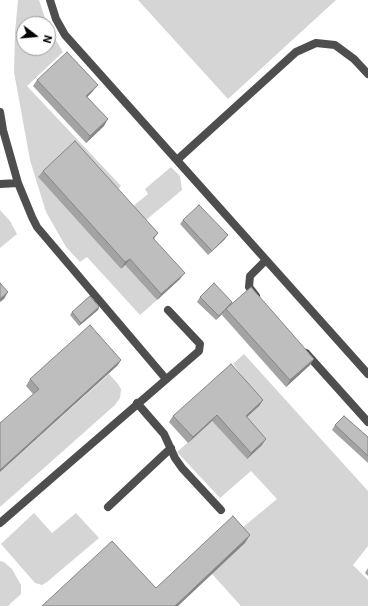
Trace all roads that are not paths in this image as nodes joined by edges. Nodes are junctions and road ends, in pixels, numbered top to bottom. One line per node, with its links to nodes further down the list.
1 (50, 0): 4 (lane)
2 (368, 74): 4 (lane)
3 (0, 112): 5 (lane)
4 (177, 160): 7 (lane)
5 (18, 183): 6 (lane); 12 (lane)
6 (0, 184)
7 (266, 260): 8 (lane); 11 (lane)
8 (262, 304)
9 (168, 310): 12 (lane)
10 (299, 345): 14 (lane)
11 (368, 374)
12 (166, 379): 13 (lane)
13 (137, 403): 15 (lane); 18 (lane)
14 (368, 422)
15 (171, 448): 16 (lane); 17 (lane)
16 (108, 507)
17 (220, 510)
18 (0, 523)

